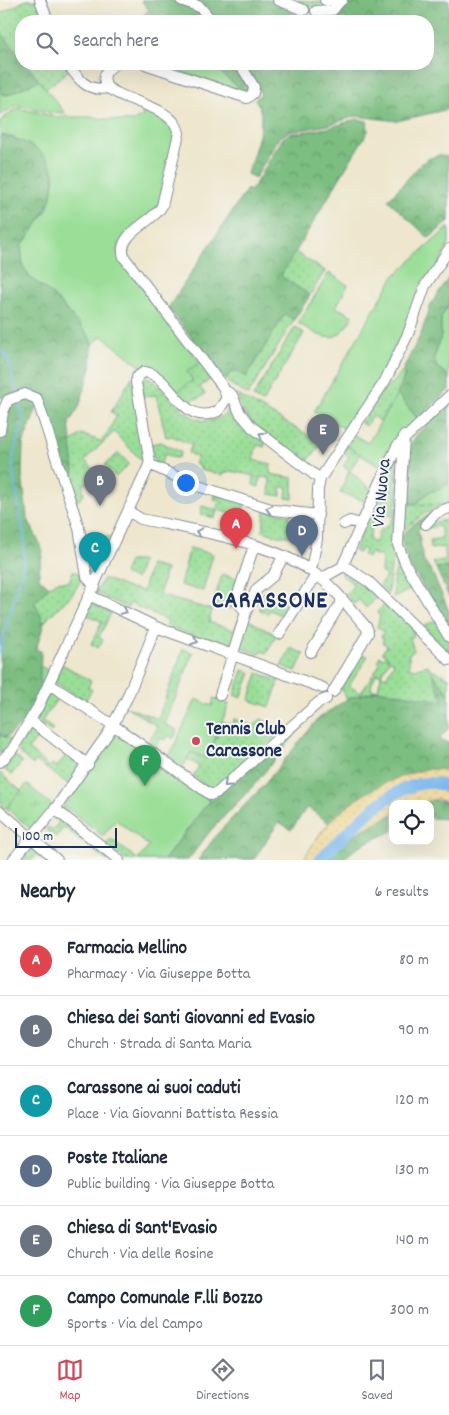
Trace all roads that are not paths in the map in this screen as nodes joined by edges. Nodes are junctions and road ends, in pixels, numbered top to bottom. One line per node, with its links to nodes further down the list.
1 (40, 0): 8 (street)
2 (182, 0): 9 (street)
3 (278, 0): 6 (street)
4 (325, 0): 5 (street)
5 (341, 0): 7 (street)
6 (304, 10)
7 (316, 11)
8 (46, 15)
9 (207, 15)
10 (72, 70): 14 (street)
11 (110, 70): 14 (street)
12 (163, 70): 13 (street)
13 (244, 70)
14 (108, 88): 16 (street)
15 (449, 249): 22 (street)
16 (225, 391): 21 (street); 22 (street, one-way to 16)
17 (449, 396): 20 (street)
18 (6, 400): 19 (street); 33 (street)
19 (0, 431)
20 (404, 436): 27 (street, Via Nuova); 38 (street, Via Nuova)
21 (149, 464): 24 (street); 25 (street, one-way to 21)
22 (320, 479): 25 (street)
23 (449, 508): 28 (street)
24 (128, 511): 29 (street, one-way to 24); 33 (street)
25 (318, 515): 32 (street)
26 (344, 524): 27 (street, Via Nuova)
27 (361, 524): 31 (street, Via Nuova)
28 (426, 524)
29 (254, 546): 30 (street); 35 (street)
30 (283, 557): 32 (street); 35 (street)
31 (343, 565): 32 (street); 41 (street)
32 (316, 575): 34 (street); 37 (street)
33 (93, 591): 36 (street, one-way to 36); 42 (street)
34 (342, 601): 39 (street); 43 (street)
35 (246, 612): 40 (street)
36 (156, 627): 40 (street, one-way to 40); 46 (street)
37 (279, 634)
38 (449, 637)
39 (311, 652)
40 (234, 656): 43 (street); 44 (street)
41 (449, 660)
42 (49, 684): 45 (street); 46 (street)
43 (324, 693): 46 (street, one-way to 46)
44 (220, 694)
45 (31, 721): 47 (street); 48 (street)
46 (112, 724): 48 (street)
47 (0, 762)
48 (88, 764): 49 (street)
49 (55, 810): 51 (street); 54 (street)
50 (0, 811): 51 (street)
51 (32, 839): 52 (street); 53 (street)
52 (13, 860)
53 (57, 860)
54 (119, 860)

